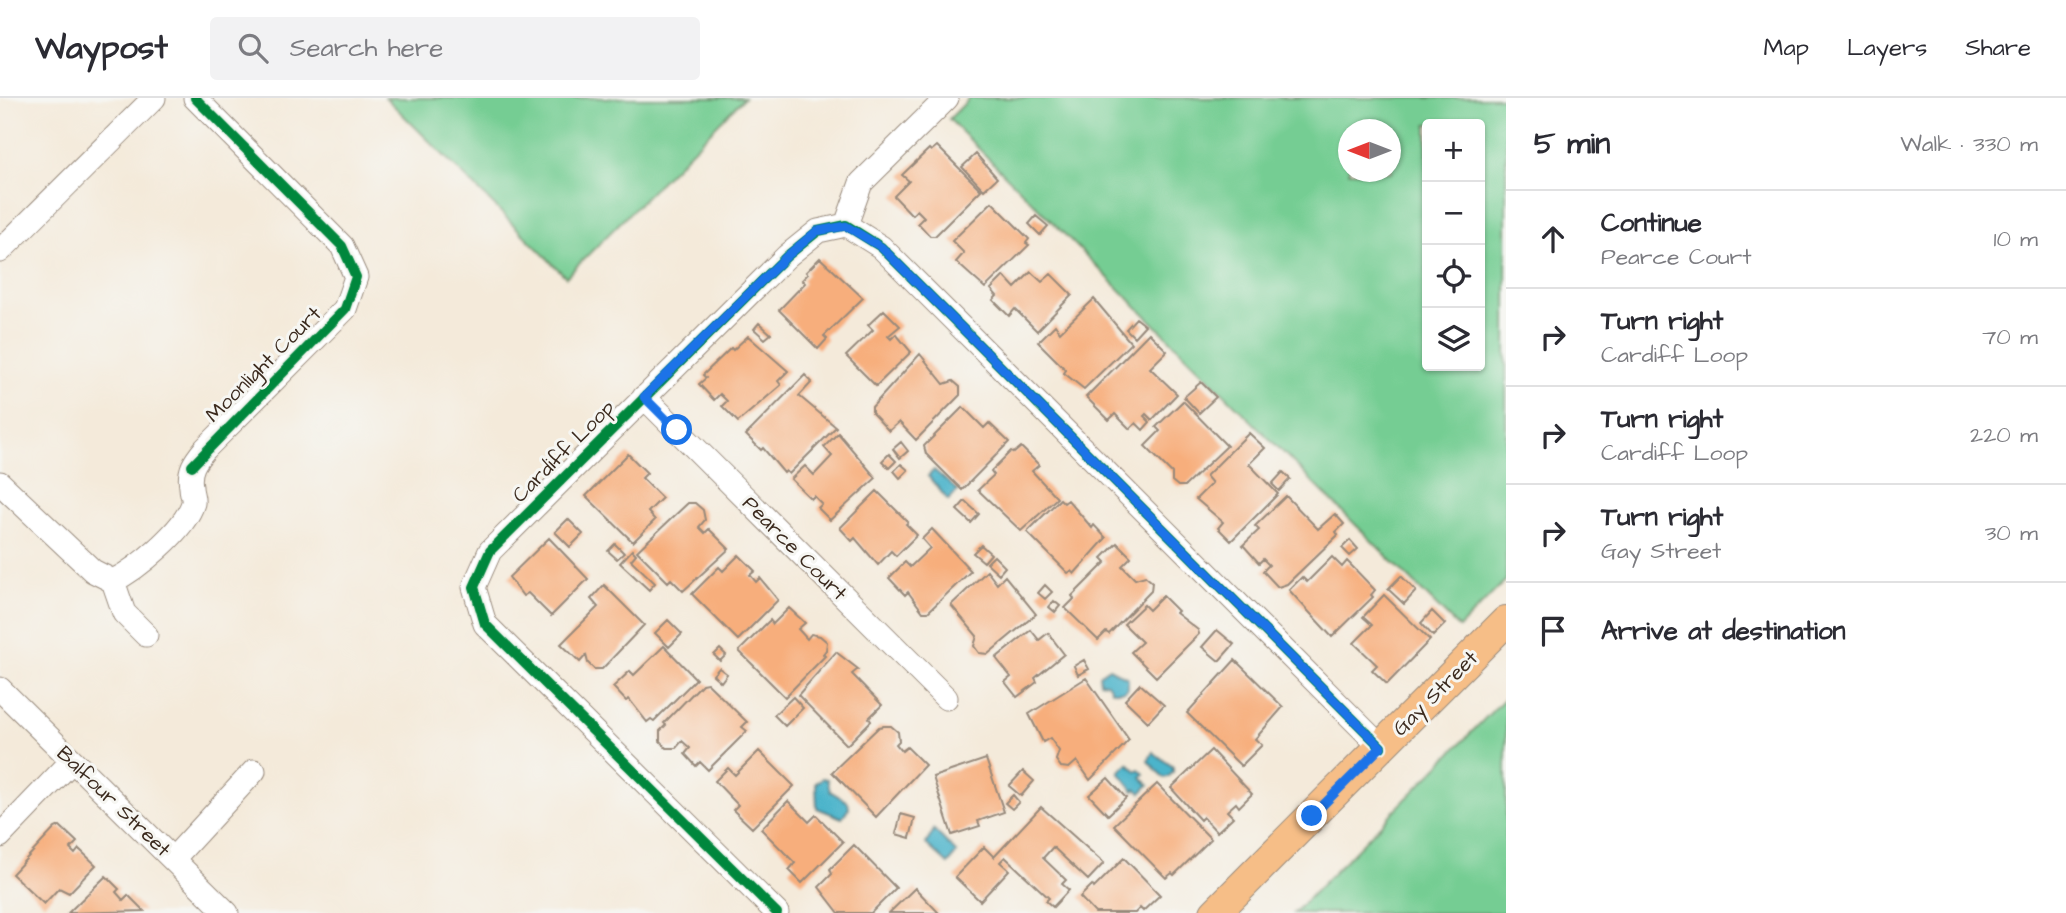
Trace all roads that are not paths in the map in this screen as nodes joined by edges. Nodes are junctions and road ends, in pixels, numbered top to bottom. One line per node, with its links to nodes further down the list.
1 (154, 98): 5 (street)
2 (195, 98): 8 (street, Moonlight Court)
3 (947, 98): 4 (street)
4 (846, 226): 6 (street, Cardiff Loop); 13 (street)
5 (0, 251)
6 (644, 397): 12 (street, Pearce Court); 19 (street, Cardiff Loop)
7 (0, 483): 8 (street)
8 (113, 581): 10 (street)
9 (1506, 621): 13 (main road, Gay Street)
10 (146, 635)
11 (0, 689): 14 (street, Balfour Street)
12 (946, 698)
13 (1381, 747): 20 (main road, Gay Street)
14 (72, 761): 16 (street); 17 (street, Balfour Street)
15 (254, 771): 17 (street)
16 (0, 836)
17 (173, 859): 18 (street, Balfour Street)
18 (227, 913)
19 (776, 913)
20 (1215, 913)

